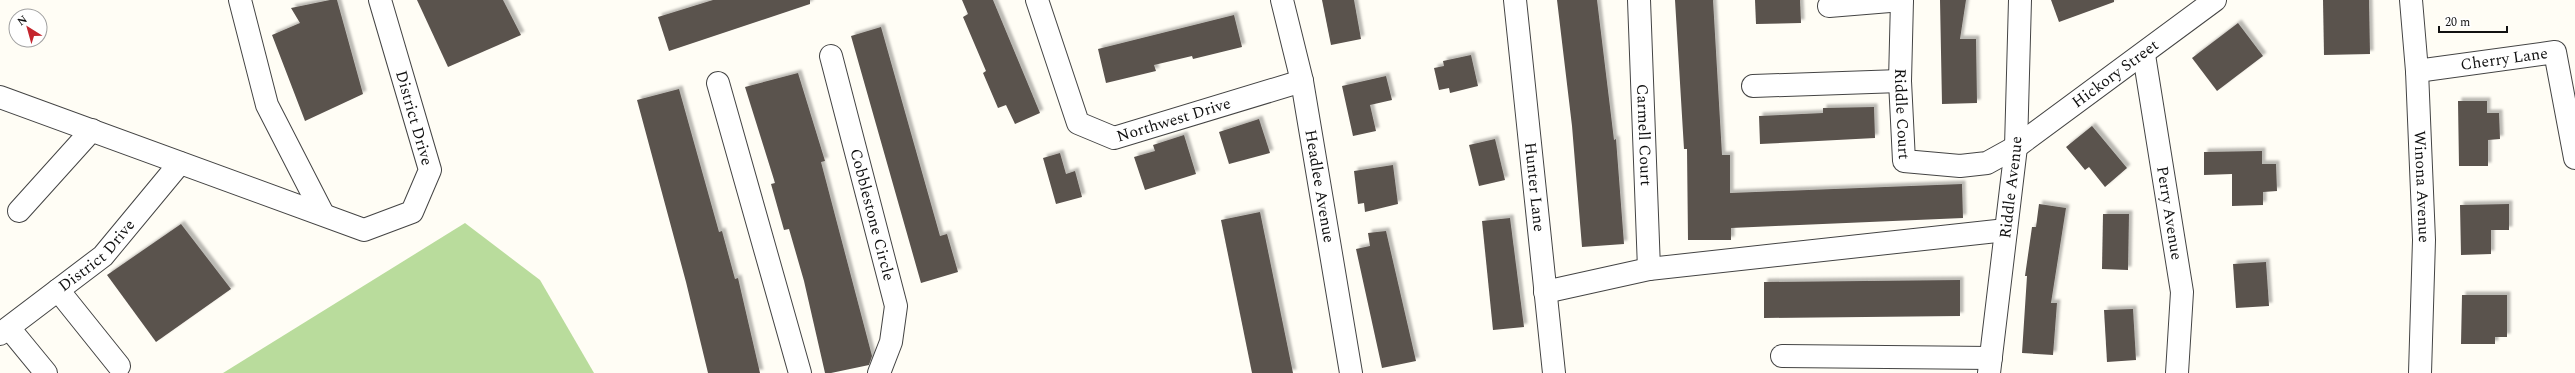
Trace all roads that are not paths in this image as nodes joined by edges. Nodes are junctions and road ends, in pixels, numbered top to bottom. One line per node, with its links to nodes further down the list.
1 (240, 0): 25 (street)
2 (380, 0): 25 (street, District Drive)
3 (1038, 0): 15 (street, Northwest Drive)
4 (1282, 0): 15 (street, Headlee Avenue)
5 (1515, 0): 29 (street, Hunter Lane)
6 (1639, 0): 27 (street, Carmell Court)
7 (1902, 0): 11 (street); 16 (street, Riddle Court)
8 (2020, 0): 21 (street, Riddle Avenue)
9 (2215, 0): 12 (street, Hickory Street)
10 (2412, 0): 14 (street, Winona Avenue)
11 (1829, 6)
12 (2144, 55): 21 (street, Hickory Street); 39 (street, Perry Avenue)
13 (831, 56): 36 (street, Cobblestone Circle)
14 (2417, 71): 22 (street, Cherry Lane); 40 (street, Winona Avenue)
15 (1302, 81): 37 (street, Headlee Avenue)
16 (1900, 81): 18 (street); 21 (street, Riddle Court)
17 (718, 83): 35 (street)
18 (1753, 86)
19 (0, 97): 20 (street, District Drive)
20 (92, 130): 23 (street, District Drive); 24 (street)
21 (2016, 147): 26 (street, Riddle Avenue)
22 (2575, 158)
23 (180, 163): 25 (street, District Drive); 28 (street, District Drive)
24 (19, 211)
25 (323, 214)
26 (2006, 230): 27 (street); 33 (street, Riddle Avenue)
27 (1649, 269): 29 (street)
28 (58, 290): 30 (street, District Drive); 32 (street)
29 (1545, 292): 38 (street, Hunter Lane)
30 (4, 331): 34 (street)
31 (1782, 356): 33 (street)
32 (119, 366)
33 (1990, 366)
34 (46, 373)
35 (800, 373)
36 (879, 373)
37 (1351, 373)
38 (1554, 373)
39 (2177, 373)
40 (2420, 373)

